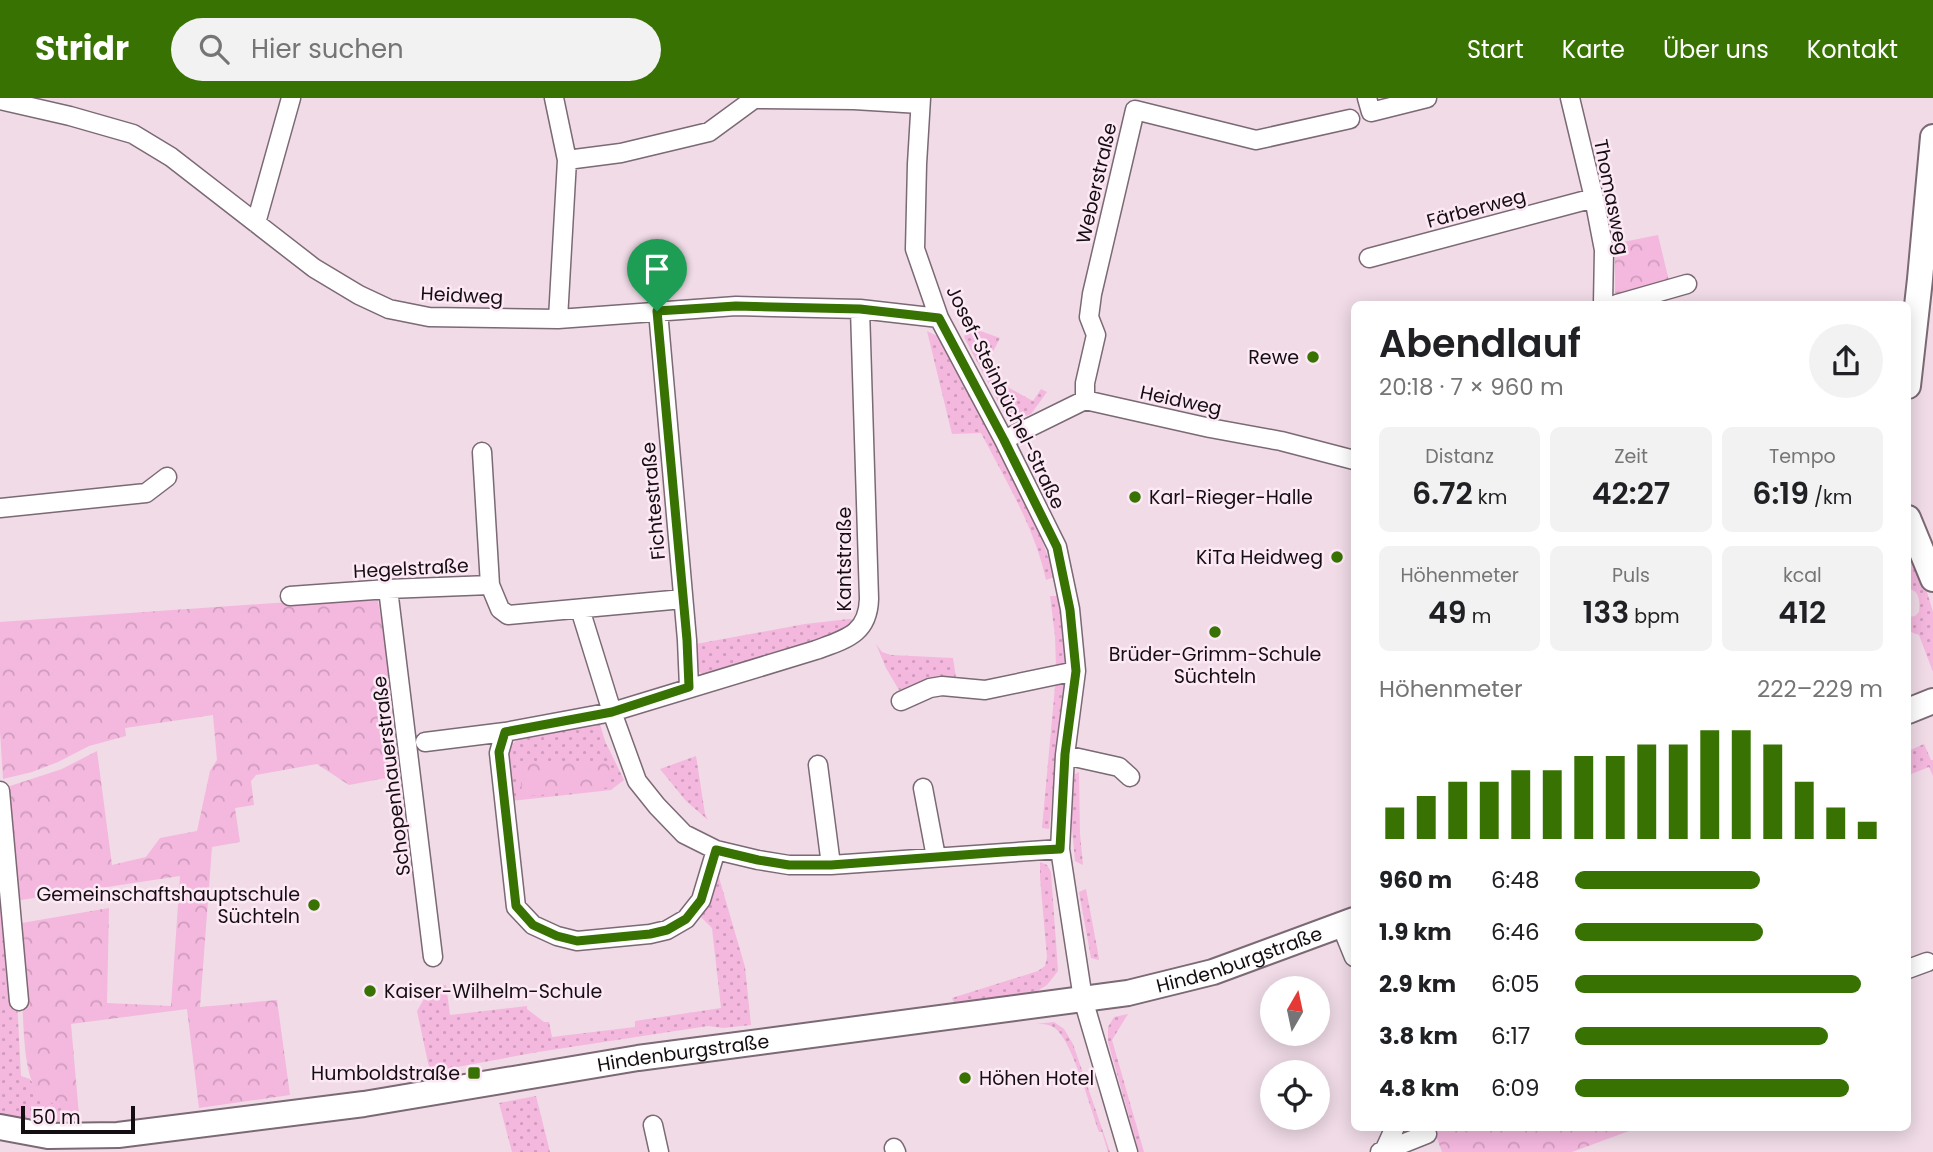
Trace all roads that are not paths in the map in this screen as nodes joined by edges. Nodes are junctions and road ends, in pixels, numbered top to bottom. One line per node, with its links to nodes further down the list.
1 (291, 98): 13 (street)
2 (554, 98): 11 (street)
3 (754, 98): 7 (street); 11 (street)
4 (1427, 98): 8 (street)
5 (1570, 98): 12 (street, Thomasweg)
6 (0, 100): 13 (street, Heidweg)
7 (920, 101): 21 (street, Josef-Steinbüchel-Straße)
8 (1369, 105)
9 (1350, 119): 24 (street, Weberstraße)
10 (1933, 137): 18 (main road)
11 (567, 160): 22 (street)
12 (1594, 198): 14 (street, Färberweg); 16 (street, Thomasweg)
13 (256, 223): 22 (street, Heidweg)
14 (1369, 258)
15 (1687, 284): 17 (street)
16 (1603, 301)
17 (1628, 301)
18 (1912, 305): 23 (main road)
19 (860, 309): 20 (street, Heidweg); 21 (street, Heidweg); 38 (street, Kantstraße)
20 (657, 311): 22 (street, Heidweg); 35 (street, Fichtestraße)
21 (939, 318): 25 (street, Josef-Steinbüchel-Straße)
22 (558, 319)
23 (1911, 325)
24 (1084, 400): 25 (street); 27 (street, Heidweg)
25 (1004, 440): 37 (street, Josef-Steinbüchel-Straße)
26 (482, 452): 32 (street)
27 (1351, 459)
28 (167, 477): 29 (street)
29 (0, 508)
30 (1911, 525): 31 (main road)
31 (1933, 579)
32 (490, 585): 33 (street, Hegelstraße); 36 (street, Hegelstraße)
33 (388, 589): 34 (street, Hegelstraße); 55 (street, Schopenhauerstraße)
34 (290, 596)
35 (683, 599): 36 (street, Hegelstraße); 38 (street, Fichtestraße)
36 (580, 609): 42 (street)
37 (1076, 671): 39 (street); 45 (street, Josef-Steinbüchel-Straße)
38 (689, 687): 42 (street, Kantstraße)
39 (901, 701)
40 (1933, 701): 41 (main road)
41 (1911, 709)
42 (612, 712): 43 (street, Kantstraße); 51 (street)
43 (505, 732): 44 (street, Kantstraße); 51 (street)
44 (425, 742)
45 (1065, 754): 47 (street); 50 (street, Josef-Steinbüchel-Straße)
46 (818, 765): 53 (street)
47 (1130, 777)
48 (923, 788): 52 (street)
49 (0, 790): 59 (street)
50 (1060, 849): 52 (street); 58 (street, Josef-Steinbüchel-Straße)
51 (716, 850): 53 (street)
52 (936, 857): 53 (street)
53 (831, 865)
54 (1348, 923): 58 (main road, Hindenburgstraße)
55 (433, 957)
56 (1927, 962): 57 (street)
57 (1911, 968)
58 (1083, 999): 61 (main road, Hindenburgstraße); 67 (street, Josef-Steinbüchel-Straße)
59 (19, 1001)
60 (653, 1125): 66 (street)
61 (0, 1127)
62 (1393, 1131): 65 (street)
63 (1423, 1131): 65 (street)
64 (1425, 1131): 68 (street)
65 (1382, 1151)
66 (659, 1152)
67 (1128, 1152)
68 (1434, 1152)

